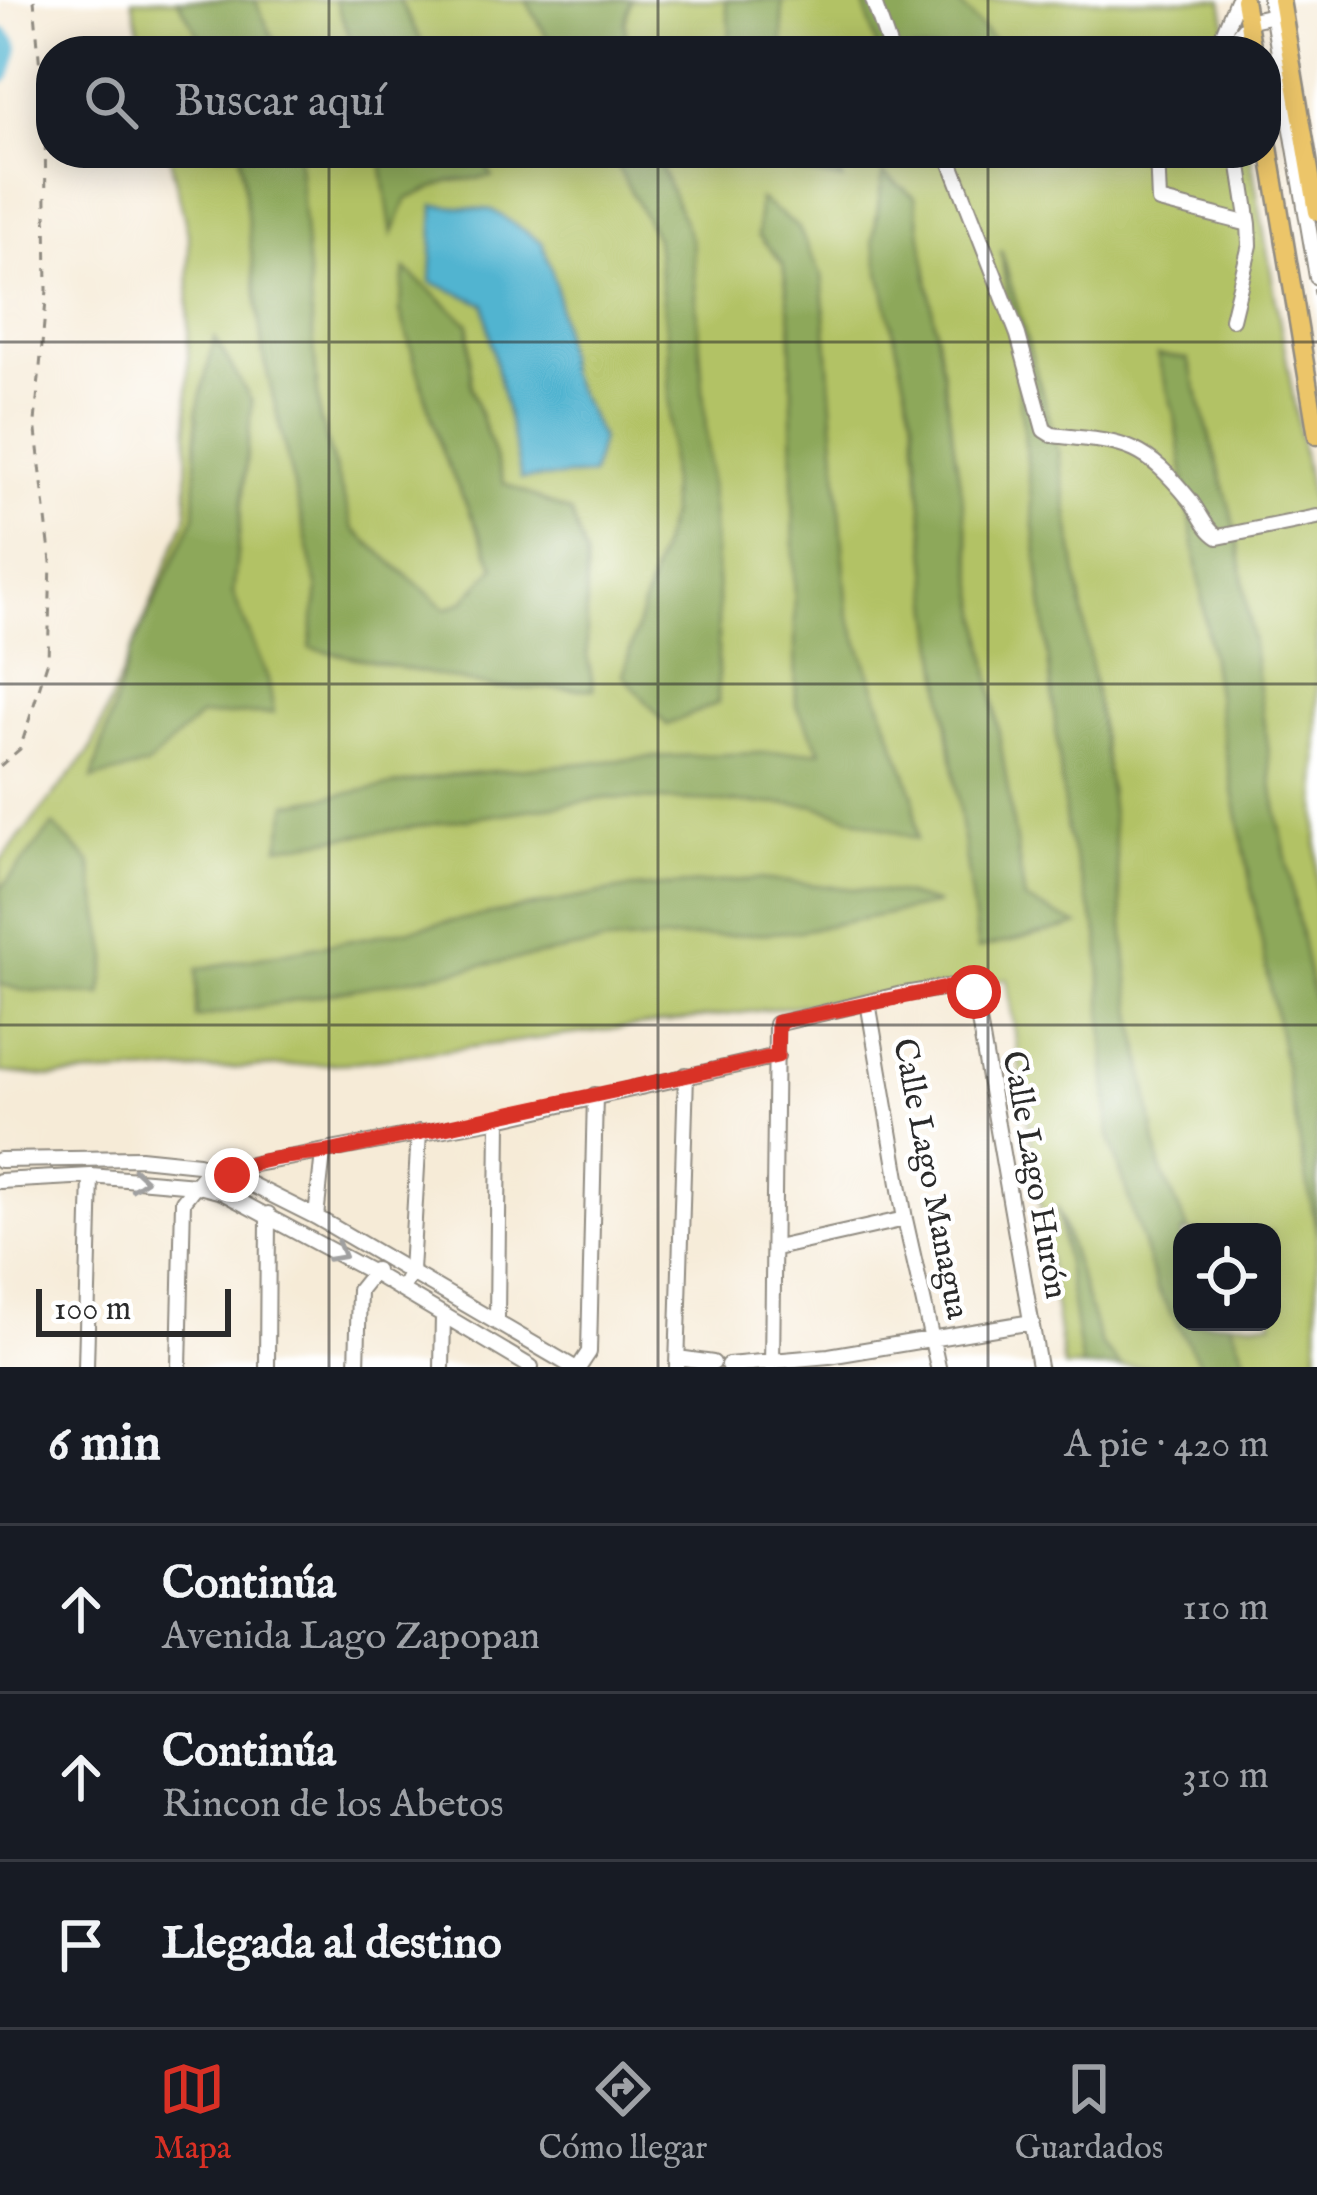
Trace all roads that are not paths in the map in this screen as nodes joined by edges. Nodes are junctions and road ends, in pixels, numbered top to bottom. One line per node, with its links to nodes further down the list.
1 (873, 0): 5 (street)
2 (1243, 0): 4 (main road); 6 (street)
3 (1277, 7): 4 (street); 14 (main road); 17 (street)
4 (1250, 22): 7 (street); 8 (main road)
5 (886, 36)
6 (1227, 36)
7 (1236, 36)
8 (1252, 36)
9 (953, 168): 21 (street)
10 (1158, 168): 16 (street)
11 (1240, 168): 16 (street)
12 (1272, 168): 20 (main road)
13 (1275, 168): 19 (street)
14 (1314, 177): 15 (main road)
15 (1317, 212)
16 (1249, 224): 18 (street)
17 (1317, 277)
18 (1232, 319)
19 (1317, 421)
20 (1317, 436)
21 (1317, 517)
22 (868, 1002): 23 (street); 38 (street, Calle Lago Managua); 46 (street, Calle Lago Hurón)
23 (777, 1056): 24 (street); 39 (street)
24 (686, 1075): 25 (street); 50 (street)
25 (595, 1095): 26 (street); 59 (street)
26 (499, 1119): 27 (street); 45 (street)
27 (419, 1132): 28 (street); 41 (street)
28 (323, 1154): 31 (street); 37 (street)
29 (0, 1160): 30 (street)
30 (209, 1167): 31 (street); 34 (street)
31 (232, 1175): 35 (street); 37 (street)
32 (91, 1176): 33 (street); 34 (street, one-way to 34); 53 (street)
33 (0, 1180)
34 (195, 1185): 35 (street); 54 (street)
35 (222, 1192): 36 (street)
36 (268, 1214): 42 (street, one-way to 42); 55 (street)
37 (316, 1217): 40 (street)
38 (905, 1219): 39 (street); 47 (street, Calle Lago Managua)
39 (776, 1248): 52 (street)
40 (389, 1258): 41 (street); 42 (street)
41 (411, 1271): 43 (street); 45 (street)
42 (373, 1273): 43 (street); 56 (street)
43 (402, 1290): 44 (street)
44 (443, 1316): 57 (street); 58 (street)
45 (497, 1320): 48 (street)
46 (1032, 1322): 47 (street); 61 (street, Calle Lago Hurón)
47 (934, 1340): 49 (street); 60 (street, Calle Lago Managua)
48 (544, 1360): 59 (street)
49 (830, 1362): 52 (street)
50 (678, 1363): 51 (street)
51 (721, 1364): 52 (street)
52 (772, 1364)
53 (86, 1367)
54 (179, 1367)
55 (267, 1367)
56 (357, 1367)
57 (442, 1367)
58 (531, 1367)
59 (576, 1367)
60 (938, 1367)
61 (1040, 1367)

